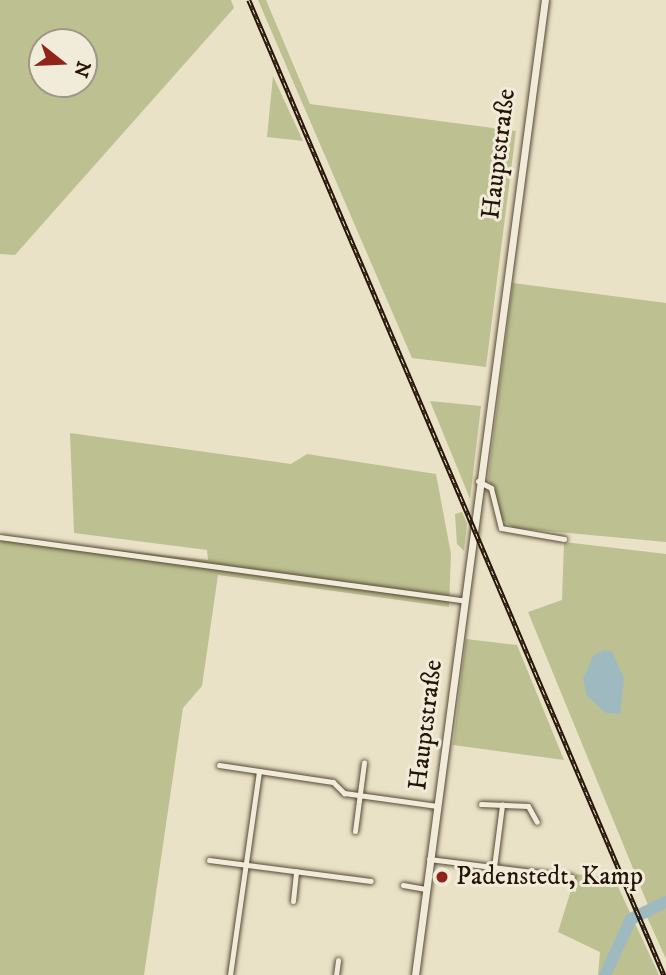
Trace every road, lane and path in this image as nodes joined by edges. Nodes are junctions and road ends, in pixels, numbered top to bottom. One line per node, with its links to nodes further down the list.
1 (545, 0): 2 (street, Hauptstraße)
2 (478, 481): 4 (street); 5 (street, Hauptstraße)
3 (0, 537): 5 (street)
4 (564, 539)
5 (463, 600): 12 (street, Hauptstraße)
6 (364, 763): 9 (street)
7 (219, 765): 8 (street)
8 (259, 771): 9 (street); 17 (street)
9 (360, 795): 12 (street); 14 (street)
10 (481, 804): 11 (street)
11 (502, 805): 13 (street); 18 (street)
12 (437, 806): 15 (street, Hauptstraße)
13 (537, 822)
14 (355, 831)
15 (429, 859): 18 (street); 23 (street, Hauptstraße)
16 (209, 860): 17 (street)
17 (245, 864): 19 (street); 26 (street)
18 (494, 867): 20 (street)
19 (296, 872): 21 (street); 24 (street)
20 (572, 877)
21 (371, 881)
22 (403, 885): 23 (street)
23 (426, 889): 28 (street, Hauptstraße)
24 (293, 901)
25 (338, 960): 27 (street)
26 (230, 975)
27 (336, 975)
28 (415, 975)

